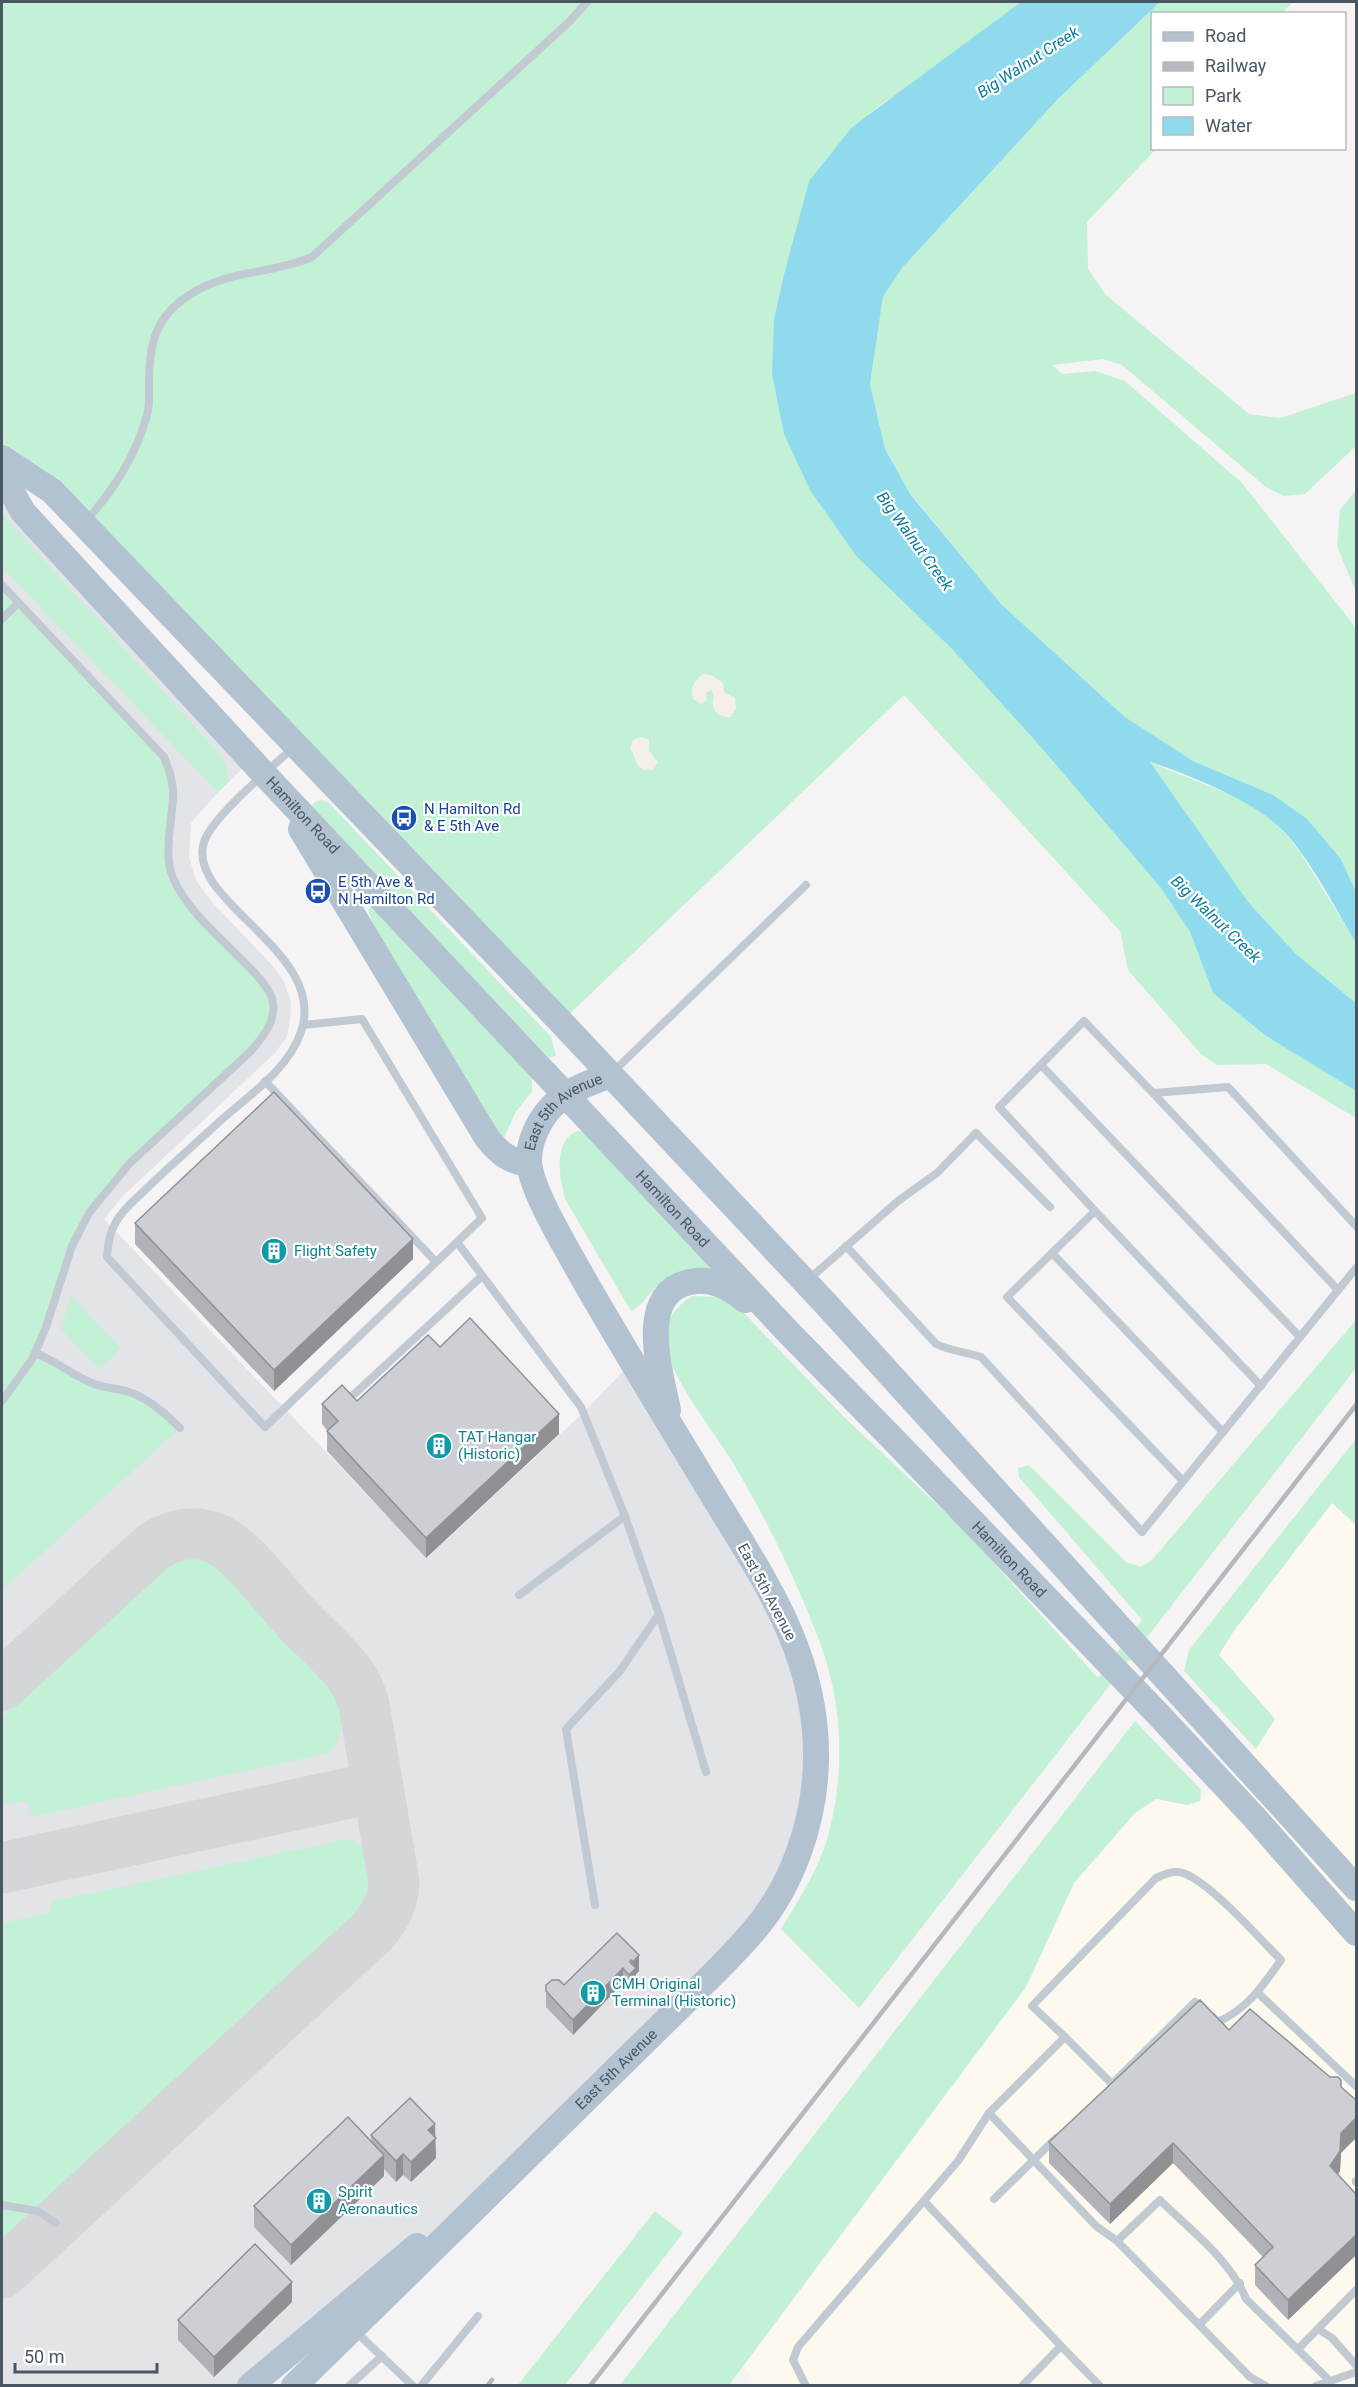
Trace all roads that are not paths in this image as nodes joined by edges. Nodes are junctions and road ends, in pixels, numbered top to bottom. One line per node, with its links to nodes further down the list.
1 (587, 2): 4 (lane)
2 (2, 458): 4 (main road)
3 (2, 474): 9 (main road, Hamilton Road)
4 (84, 524): 8 (main road)
5 (2, 585): 6 (lane)
6 (18, 603): 7 (lane); 31 (lane)
7 (2, 619)
8 (296, 745): 9 (lane); 13 (main road)
9 (269, 779): 11 (lane); 16 (main road, Hamilton Road); 17 (main road)
10 (806, 885): 13 (lane)
11 (303, 1025): 14 (lane); 21 (lane)
12 (1041, 1065): 15 (lane); 19 (lane); 30 (lane)
13 (610, 1075): 16 (main road, East 5th Avenue); 27 (main road)
14 (266, 1081): 24 (lane); 24 (lane)
15 (1153, 1093): 20 (lane); 28 (lane)
16 (565, 1095): 17 (main road, East 5th Avenue); 29 (main road, Hamilton Road)
17 (529, 1164): 35 (main road, East 5th Avenue)
18 (1050, 1207): 22 (lane)
19 (1095, 1211): 23 (lane); 32 (lane)
20 (1356, 1226)
21 (457, 1242): 24 (lane); 26 (lane)
22 (846, 1246): 27 (lane); 38 (lane)
23 (1052, 1253): 37 (lane); 38 (lane)
24 (436, 1262)
25 (1356, 1268): 28 (lane)
26 (482, 1275): 33 (lane); 39 (lane)
27 (806, 1282): 43 (main road)
28 (1338, 1290): 30 (lane)
29 (790, 1334): 35 (main road); 45 (main road, Hamilton Road)
30 (1300, 1337): 32 (lane)
31 (35, 1353): 34 (lane); 36 (lane)
32 (1261, 1386): 37 (lane)
33 (350, 1398)
34 (2, 1401)
35 (670, 1425): 54 (main road, East 5th Avenue)
36 (180, 1428)
37 (1222, 1432): 38 (lane)
38 (1183, 1481)
39 (625, 1516): 40 (lane); 41 (lane)
40 (519, 1595)
41 (658, 1614): 42 (lane); 44 (lane)
42 (706, 1772)
43 (1356, 1888)
44 (595, 1905)
45 (1356, 1933)
46 (1258, 1993): 47 (lane); 48 (lane); 49 (lane)
47 (1065, 2037): 48 (lane); 51 (lane)
48 (1112, 2084): 50 (lane)
49 (1356, 2086)
50 (1104, 2091)
51 (989, 2113): 53 (lane); 56 (lane)
52 (1065, 2129): 53 (lane)
53 (1034, 2160): 55 (lane); 59 (lane)
54 (495, 2189): 66 (main road, East 5th Avenue); 74 (main road, East 5th Avenue)
55 (994, 2199)
56 (924, 2201): 68 (lane); 79 (lane)
57 (2, 2205): 58 (lane)
58 (56, 2223)
59 (1117, 2241): 60 (lane); 65 (lane)
60 (1240, 2283): 65 (lane); 69 (lane)
61 (1356, 2290): 62 (lane)
62 (1346, 2301): 63 (lane); 67 (lane)
63 (1356, 2301)
64 (478, 2316): 78 (lane)
65 (1199, 2325): 82 (lane)
66 (353, 2328): 70 (lane); 75 (main road, East 5th Avenue)
67 (1318, 2329): 69 (lane); 71 (lane)
68 (1061, 2346): 80 (lane); 81 (lane)
69 (1298, 2349): 73 (lane)
70 (381, 2356): 76 (lane); 77 (lane)
71 (1356, 2365)
72 (1356, 2372): 73 (lane)
73 (1331, 2382): 83 (lane)
74 (249, 2385)
75 (294, 2385)
76 (349, 2385)
77 (413, 2385)
78 (421, 2385)
79 (806, 2385)
80 (1022, 2385)
81 (1100, 2385)
82 (1266, 2385)
83 (1316, 2385)

